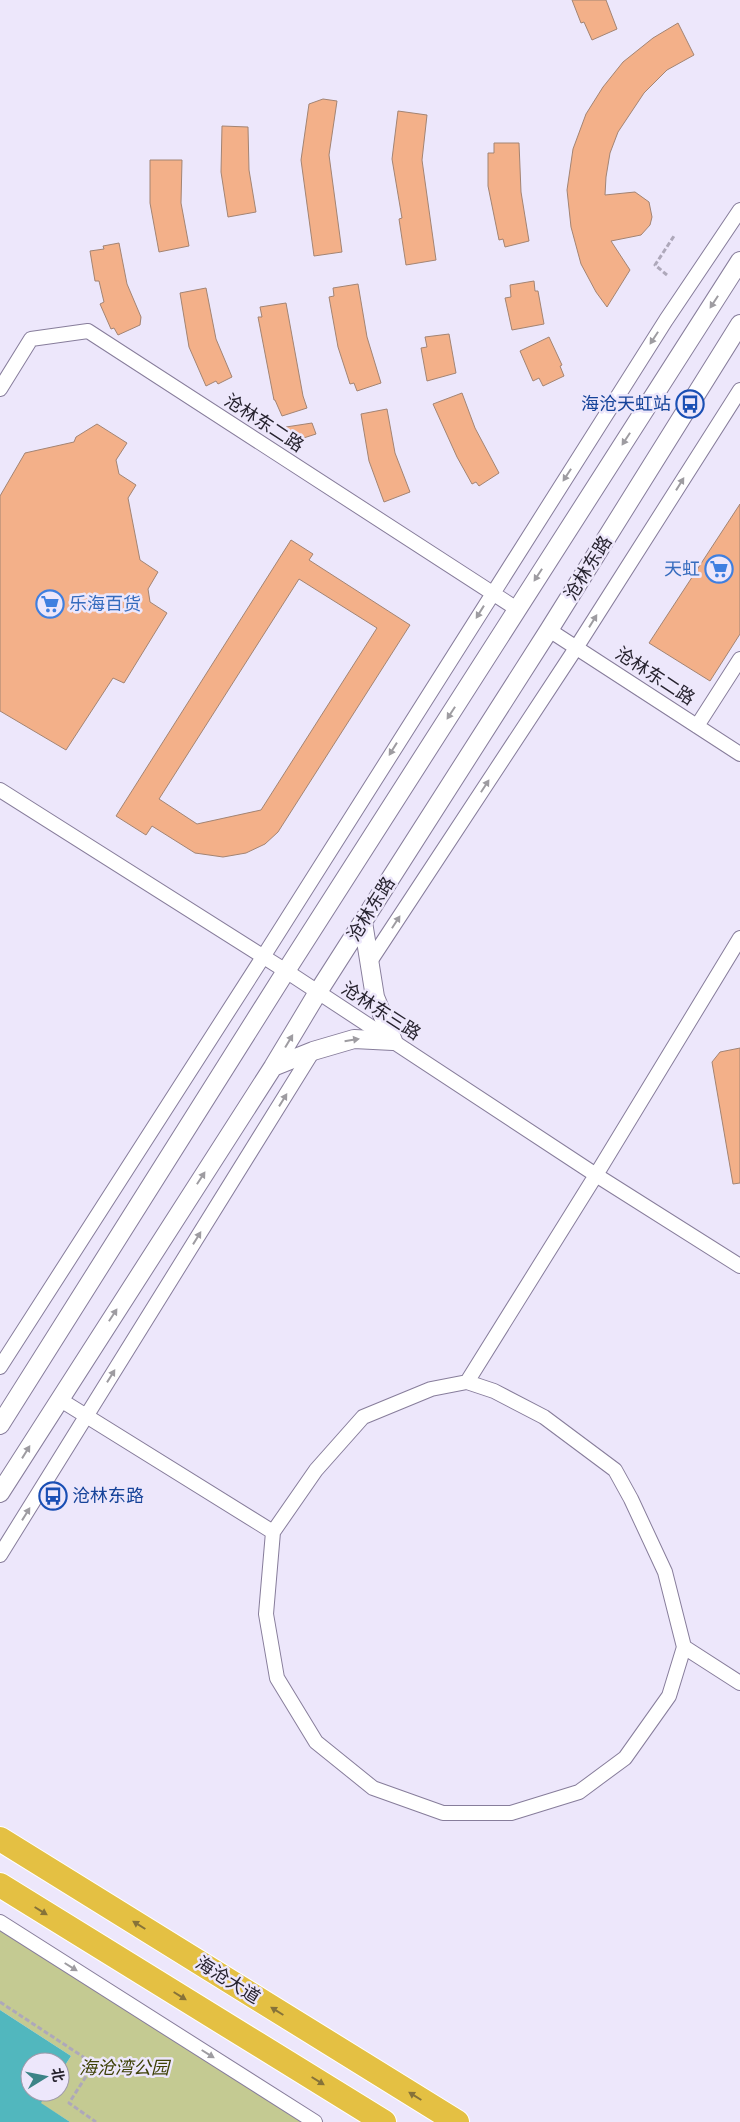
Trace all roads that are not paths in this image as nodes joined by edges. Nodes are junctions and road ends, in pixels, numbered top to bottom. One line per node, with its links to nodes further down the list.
1 (740, 210): 6 (street, one-way to 6)
2 (740, 261): 7 (street, one-way to 7)
3 (740, 324): 8 (street, 沧林东路)
4 (0, 389): 6 (street, 沧林东二路)
5 (740, 390): 9 (street, one-way to 5)
6 (492, 592): 7 (street, 沧林东二路); 16 (street, one-way to 16)
7 (517, 608): 18 (street, one-way to 18)
8 (549, 630): 9 (street, 沧林东二路); 14 (street, 沧林东路)
9 (576, 648): 11 (street, 沧林东二路); 17 (street, one-way to 9)
10 (740, 659): 11 (street)
11 (696, 726): 12 (street, 沧林东二路)
12 (740, 754)
13 (0, 790): 16 (street, 沧林东三路)
14 (363, 922): 17 (street); 19 (street, 沧林东路)
15 (740, 938): 23 (street)
16 (263, 957): 18 (street, 沧林东三路); 25 (street)
17 (369, 963): 20 (street)
18 (286, 971): 19 (street, 沧林东三路); 29 (street)
19 (318, 992): 20 (street, 沧林东三路); 22 (street, 沧林东路, one-way to 19)
20 (393, 1040): 21 (street, one-way to 20); 23 (street, 沧林东三路)
21 (313, 1051): 22 (street); 28 (street, one-way to 21)
22 (273, 1067): 27 (street, 沧林东路, one-way to 22)
23 (596, 1175): 24 (street, 沧林东三路); 26 (street)
24 (740, 1266)
25 (0, 1367)
26 (467, 1382): 31 (street); 33 (street)
27 (59, 1400): 28 (street); 30 (street, 沧林东路, one-way to 27)
28 (86, 1417): 31 (street); 32 (street, one-way to 28)
29 (0, 1425)
30 (0, 1493)
31 (273, 1532): 33 (street)
32 (0, 1555)
33 (684, 1647): 34 (street)
34 (740, 1683)
35 (0, 1839): 40 (highway, 海沧大道, one-way to 35)
36 (0, 1885): 39 (highway, one-way to 39)
37 (0, 1922): 38 (street, one-way to 38)
38 (315, 2122)
39 (384, 2122)
40 (457, 2122)

